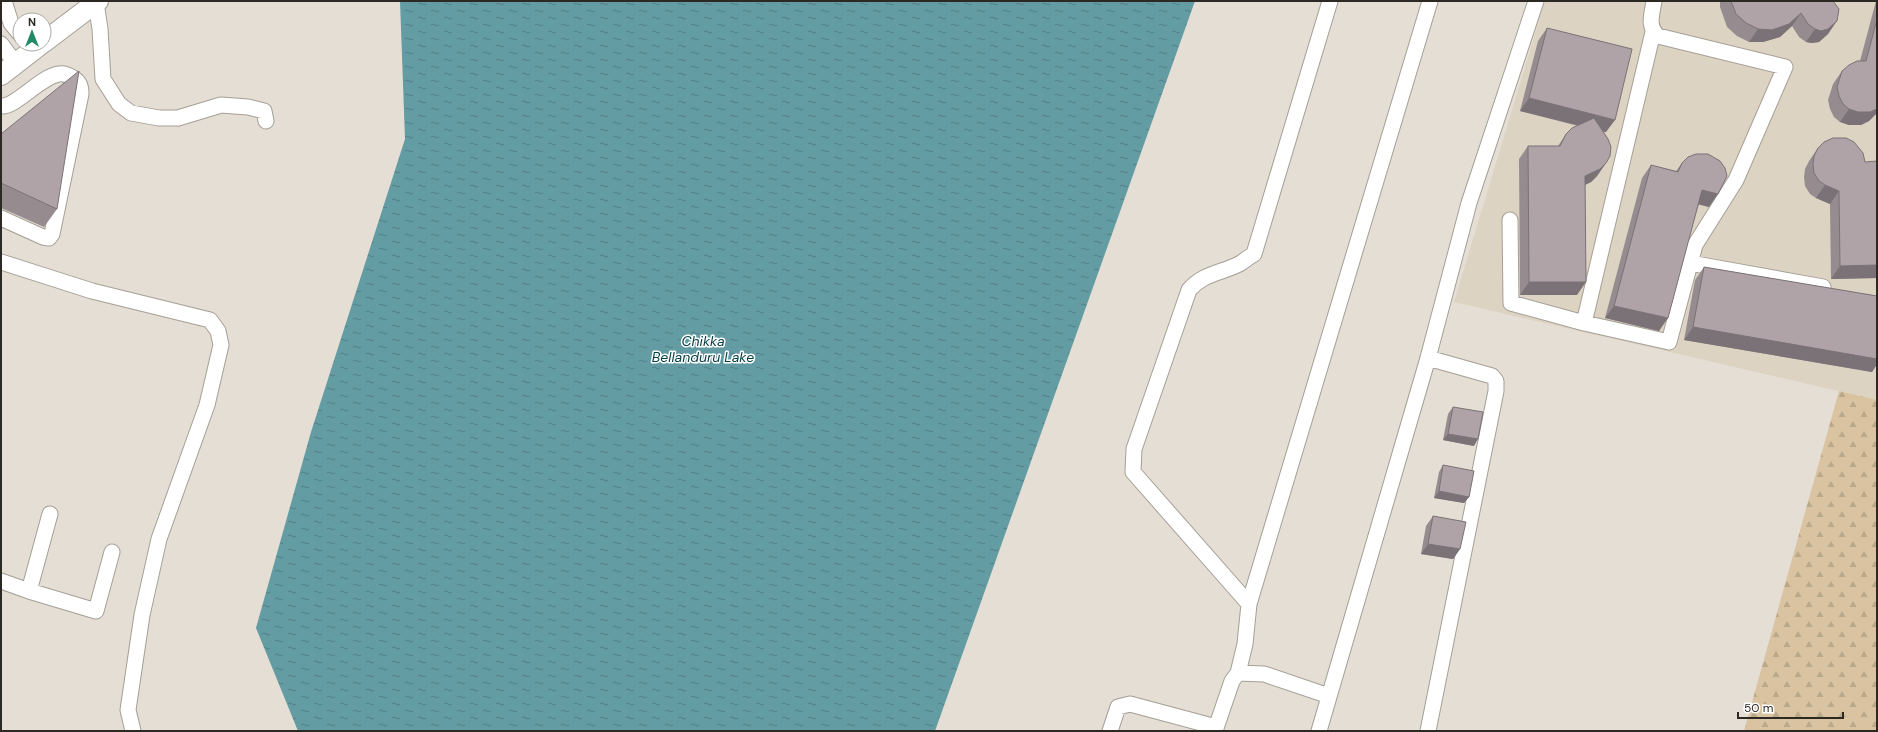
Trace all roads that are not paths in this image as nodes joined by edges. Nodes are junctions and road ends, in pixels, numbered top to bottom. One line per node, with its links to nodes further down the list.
1 (4, 1): 7 (street)
2 (1330, 1): 26 (street)
3 (1430, 1): 26 (street)
4 (1536, 1): 21 (street)
5 (1654, 1): 8 (street)
6 (97, 2): 9 (main road); 14 (street)
7 (10, 29)
8 (1654, 32): 18 (street); 20 (street)
9 (52, 34)
10 (1, 44): 12 (street)
11 (29, 52): 12 (main road)
12 (8, 70)
13 (1, 106): 15 (street)
14 (266, 121)
15 (1, 218)
16 (1510, 220): 20 (street)
17 (1, 262): 30 (street)
18 (1690, 263): 19 (street); 20 (street)
19 (1838, 290)
20 (1584, 323)
21 (1428, 358): 28 (street); 33 (street)
22 (50, 514): 25 (street)
23 (112, 552): 25 (street)
24 (1, 581): 25 (street)
25 (29, 591)
26 (1249, 604): 27 (street)
27 (1238, 673): 28 (street); 29 (street)
28 (1329, 696): 32 (street)
29 (1215, 729): 31 (street)
30 (133, 731)
31 (1110, 731)
32 (1319, 731)
33 (1428, 731)

